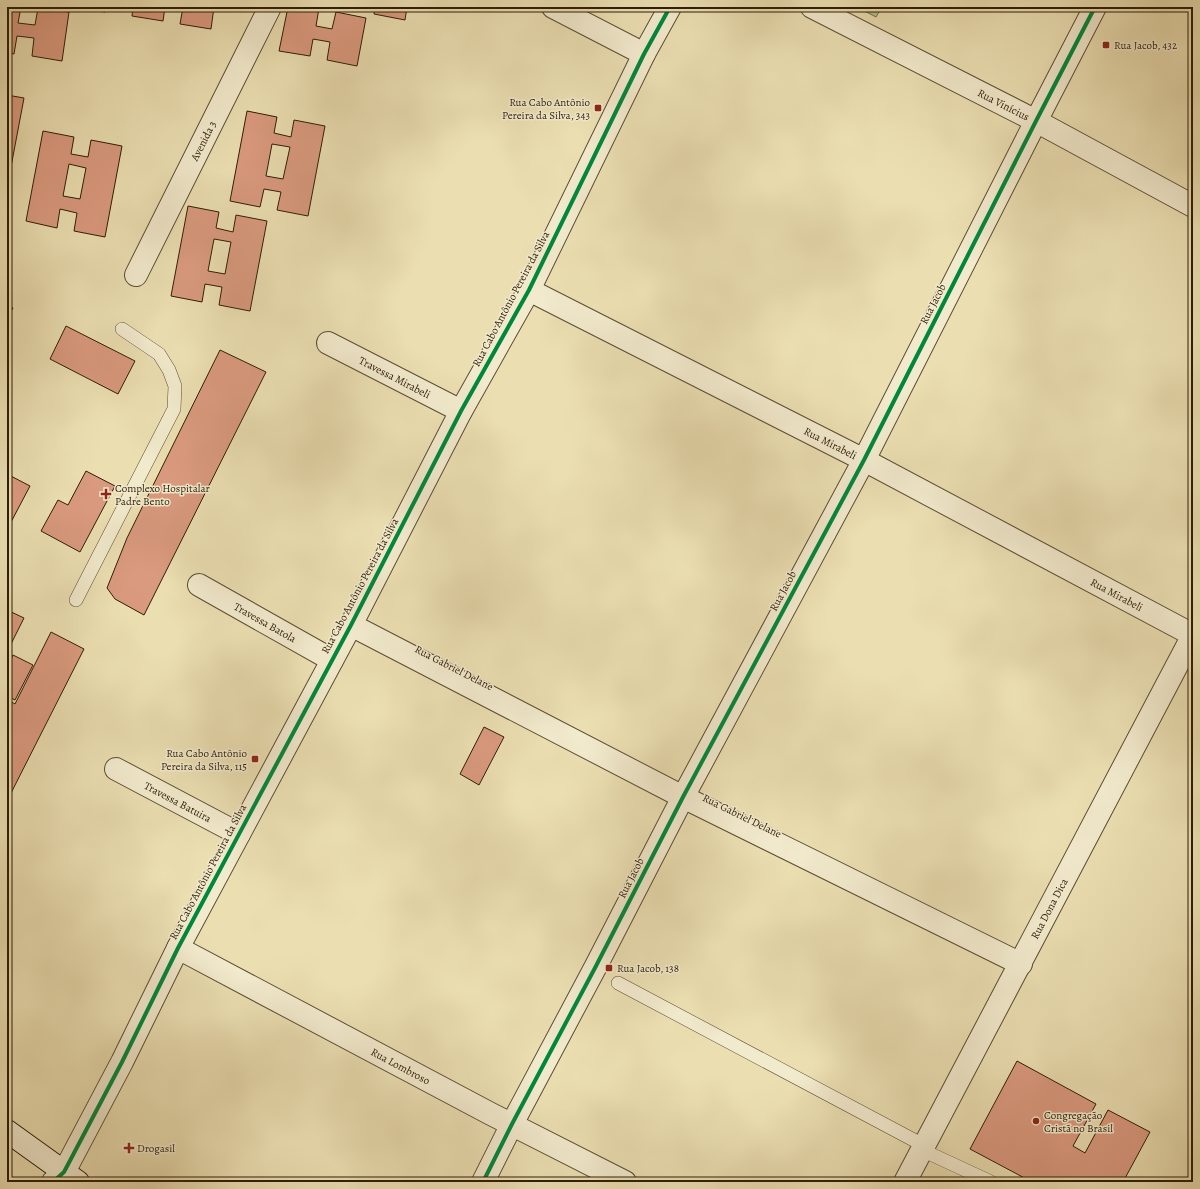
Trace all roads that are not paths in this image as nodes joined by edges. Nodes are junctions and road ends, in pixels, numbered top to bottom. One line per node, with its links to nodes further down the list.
1 (270, 7): 9 (street, Avenida 3)
2 (553, 7): 6 (street)
3 (670, 7): 6 (street, Rua Cabo Antônio Pereira da Silva)
4 (812, 7): 7 (street, Rua Vinícius)
5 (1095, 7): 7 (street, Rua Jacob)
6 (644, 54): 10 (street, Rua Cabo Antônio Pereira da Silva)
7 (1036, 121): 8 (street, Rua Vinícius); 14 (street, Rua Jacob)
8 (1193, 206)
9 (136, 275)
10 (529, 290): 13 (street, Rua Cabo Antônio Pereira da Silva); 14 (street, Rua Mirabeli)
11 (122, 329): 16 (lane)
12 (328, 343): 13 (street, Travessa Mirabeli)
13 (461, 411): 17 (street, Rua Cabo Antônio Pereira da Silva)
14 (864, 460): 18 (street, Rua Mirabeli); 21 (street, Rua Jacob)
15 (199, 585): 19 (street, Travessa Batola)
16 (76, 600)
17 (351, 625): 19 (street, Rua Cabo Antônio Pereira da Silva); 21 (street, Rua Gabriel Delane)
18 (1193, 635): 24 (street, Rua Dona Dica)
19 (332, 660): 22 (street, Rua Cabo Antônio Pereira da Silva)
20 (116, 768): 22 (street, Travessa Batuira)
21 (683, 797): 24 (street, Rua Gabriel Delane); 26 (street, Rua Jacob)
22 (239, 834): 23 (street, Rua Cabo Antônio Pereira da Silva)
23 (178, 948): 26 (street, Rua Lombroso); 29 (street, Rua Cabo Antônio Pereira da Silva)
24 (1021, 964): 28 (street, Rua Dona Dica)
25 (618, 983): 28 (lane)
26 (512, 1124): 30 (street, Rua Jacob); 31 (street, Rua Lombroso)
27 (7, 1131): 29 (street)
28 (923, 1148): 32 (street, Rua Dona Dica); 33 (lane)
29 (65, 1179)
30 (483, 1182)
31 (625, 1182)
32 (905, 1182)
33 (990, 1182)

